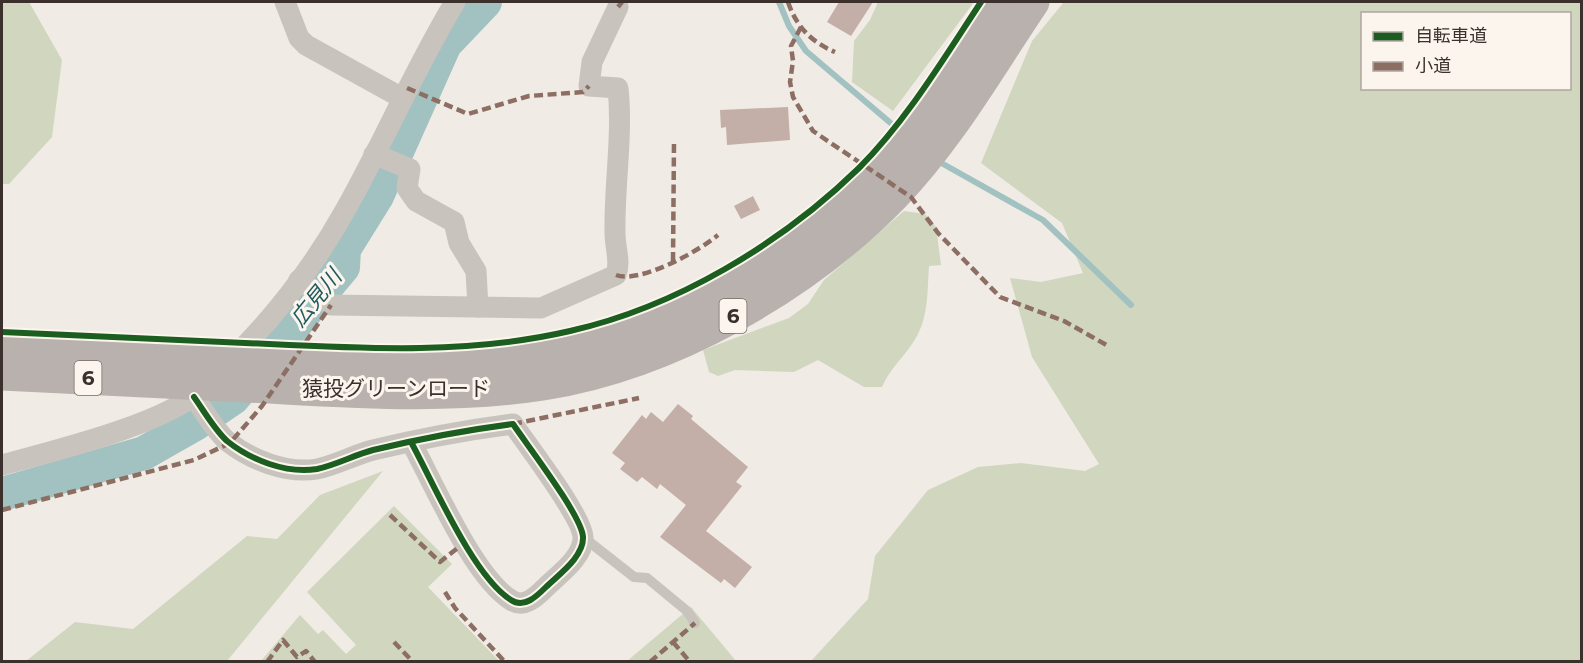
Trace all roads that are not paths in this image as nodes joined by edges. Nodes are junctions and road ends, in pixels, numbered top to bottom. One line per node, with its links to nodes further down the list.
1 (285, 2): 6 (street)
2 (455, 2): 6 (street)
3 (999, 2): 12 (main road, 猿投グリーンロード / 6)
4 (1033, 2): 12 (main road, 猿投グリーンロード / 6)
5 (618, 7): 9 (street)
6 (402, 98): 7 (street)
7 (375, 154): 8 (street); 9 (street)
8 (299, 280): 9 (street); 13 (street)
9 (478, 307)
10 (2, 348): 13 (main road, 猿投グリーンロード / 6)
11 (2, 374): 13 (main road, 猿投グリーンロード / 6)
12 (313, 376): 13 (main road, 猿投グリーンロード / 6)
13 (187, 386): 14 (street); 15 (street)
14 (411, 442): 16 (street); 16 (street)
15 (2, 465)
16 (583, 537): 17 (lane)
17 (695, 623)

